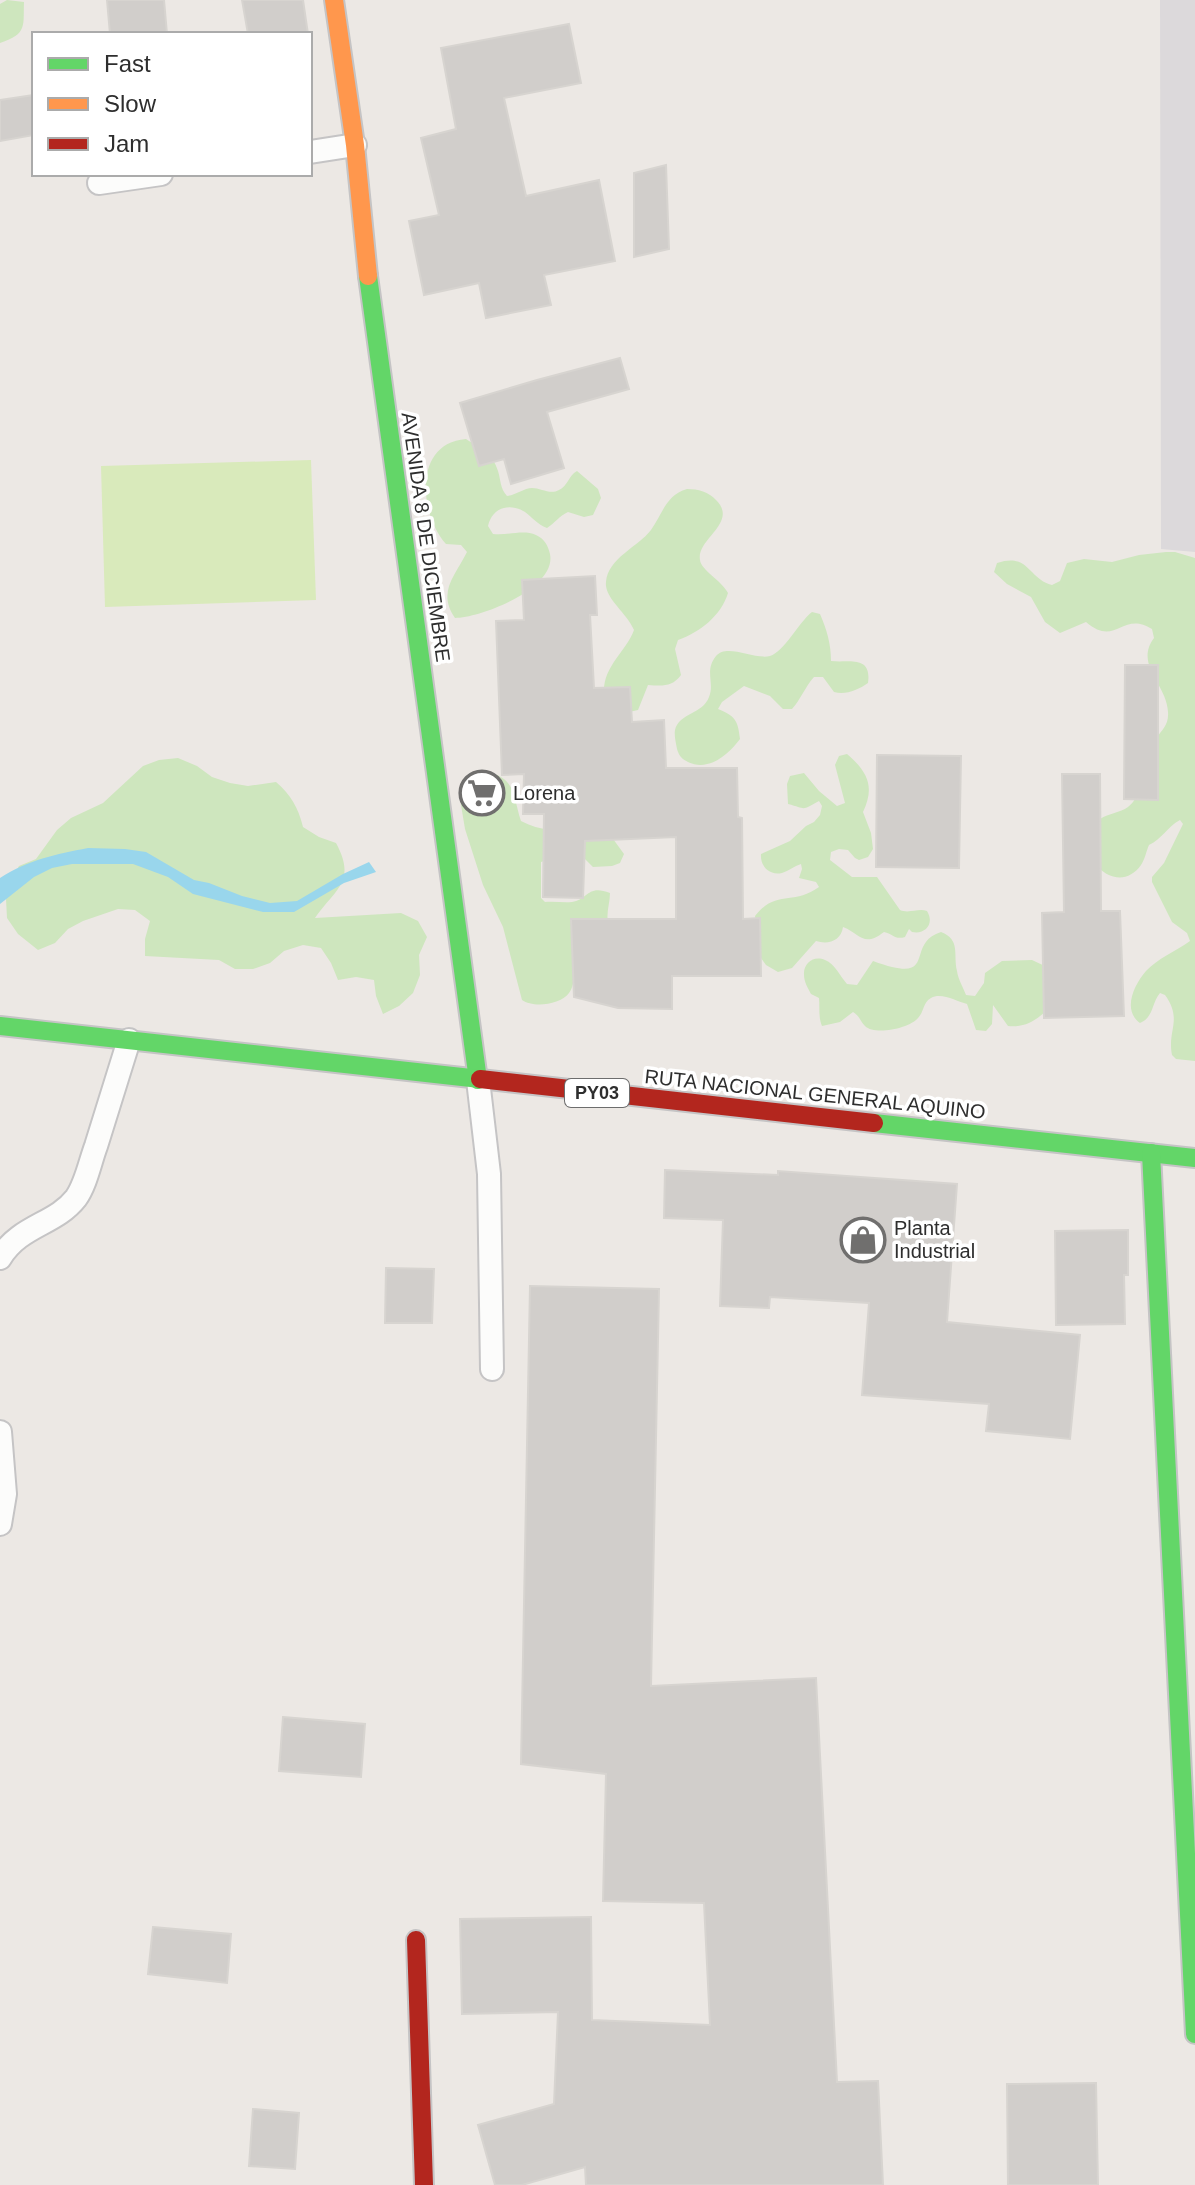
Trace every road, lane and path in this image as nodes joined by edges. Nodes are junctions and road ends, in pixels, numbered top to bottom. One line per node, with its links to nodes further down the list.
1 (334, 0): 2 (main road, AVENIDA 8 DE DICIEMBRE)
2 (355, 145): 3 (lane); 8 (main road, AVENIDA 8 DE DICIEMBRE)
3 (312, 152)
4 (147, 176): 5 (lane)
5 (99, 183)
6 (0, 1026): 7 (main road, RUTA NACIONAL GENERAL AQUINO / PY03)
7 (129, 1040): 8 (main road, RUTA NACIONAL GENERAL AQUINO / PY03); 11 (lane)
8 (478, 1080): 9 (main road, RUTA NACIONAL GENERAL AQUINO / PY03); 12 (lane)
9 (1151, 1153): 10 (main road, RUTA NACIONAL GENERAL AQUINO / PY03); 16 (main road)
10 (1195, 1158)
11 (0, 1258)
12 (492, 1369)
13 (0, 1432): 14 (lane)
14 (0, 1524)
15 (416, 1940): 17 (main road)
16 (1195, 2034)
17 (424, 2185)

